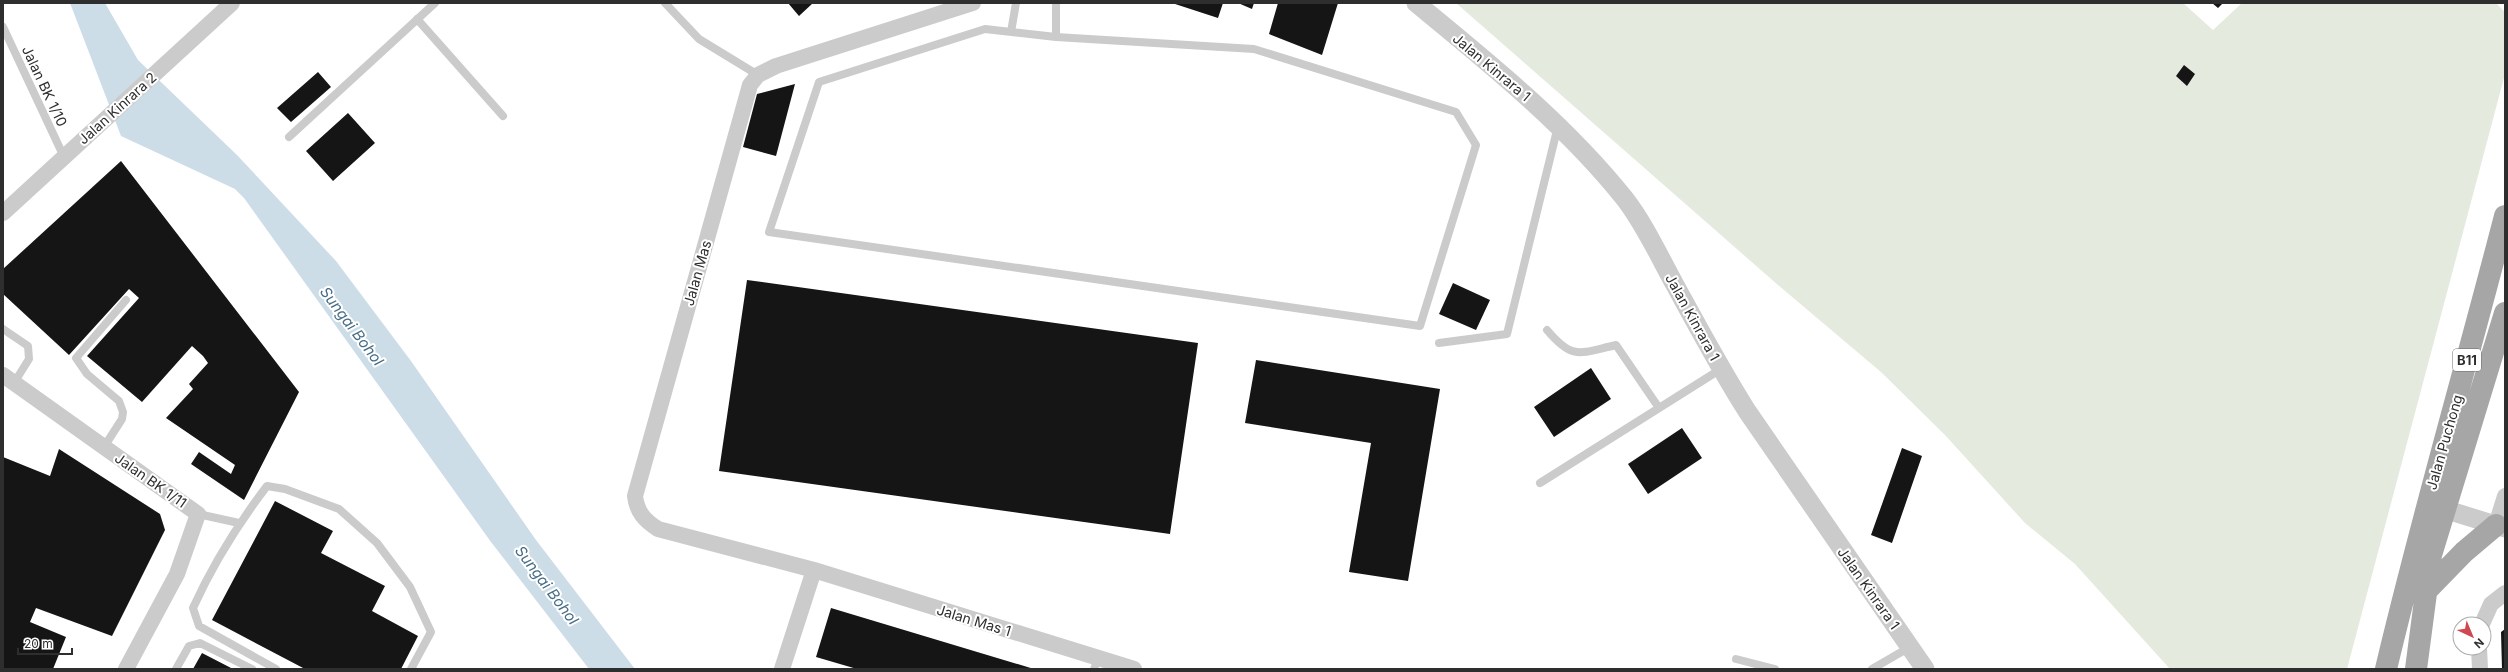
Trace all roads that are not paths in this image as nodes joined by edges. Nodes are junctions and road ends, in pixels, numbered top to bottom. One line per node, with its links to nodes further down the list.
1 (232, 3): 16 (street, Jalan Kinrara 2)
2 (435, 3): 8 (lane)
3 (665, 3): 12 (lane)
4 (973, 3): 12 (street, Jalan Mas)
5 (1016, 3): 10 (lane)
6 (1056, 3): 11 (lane)
7 (1416, 3): 14 (street, Jalan Kinrara 1)
8 (417, 19): 13 (lane); 15 (lane)
9 (3, 27): 16 (lane, Jalan BK 1/10)
10 (1011, 32): 11 (lane); 11 (lane)
11 (1056, 37)
12 (758, 76): 34 (street, Jalan Mas)
13 (503, 116)
14 (1558, 126): 23 (lane); 24 (street, Jalan Kinrara 1)
15 (289, 137)
16 (64, 157): 17 (street, Jalan Kinrara 2)
17 (3, 213)
18 (2505, 216): 30 (main road, Jalan Puchong / B11)
19 (126, 300): 27 (lane)
20 (2505, 313): 30 (main road, Jalan Puchong / B11)
21 (3, 329): 25 (lane)
22 (1547, 330): 26 (lane)
23 (1439, 343)
24 (1721, 369): 26 (lane); 38 (street, Jalan Kinrara 1)
25 (8, 379): 27 (street, Jalan BK 1/11)
26 (1660, 408): 28 (lane)
27 (104, 447): 31 (street, Jalan BK 1/11)
28 (1540, 483)
29 (2505, 496): 33 (street)
30 (2435, 507): 33 (street); 35 (main road, Jalan Puchong / B11); 53 (main road, Jalan Puchong / B11)
31 (198, 514): 32 (lane); 43 (street, Jalan BK 1/11)
32 (239, 523): 46 (lane); 47 (lane)
33 (2501, 526): 35 (main road)
34 (814, 570): 41 (street, Jalan Mas 1); 48 (street)
35 (2426, 591): 42 (main road, Jalan Puchong / B11)
36 (2505, 592): 37 (street)
37 (2486, 616)
38 (1910, 647): 51 (lane); 52 (street, Jalan Kinrara 1)
39 (2480, 656): 54 (street)
40 (1736, 659): 50 (lane)
41 (1096, 664): 49 (street, Jalan Mas 1)
42 (2415, 666)
43 (126, 669)
44 (176, 669): 45 (lane)
45 (252, 669)
46 (276, 669)
47 (411, 669)
48 (782, 669)
49 (1134, 669)
50 (1775, 669)
51 (1872, 669)
52 (1926, 669)
53 (2386, 669)
54 (2480, 669)

